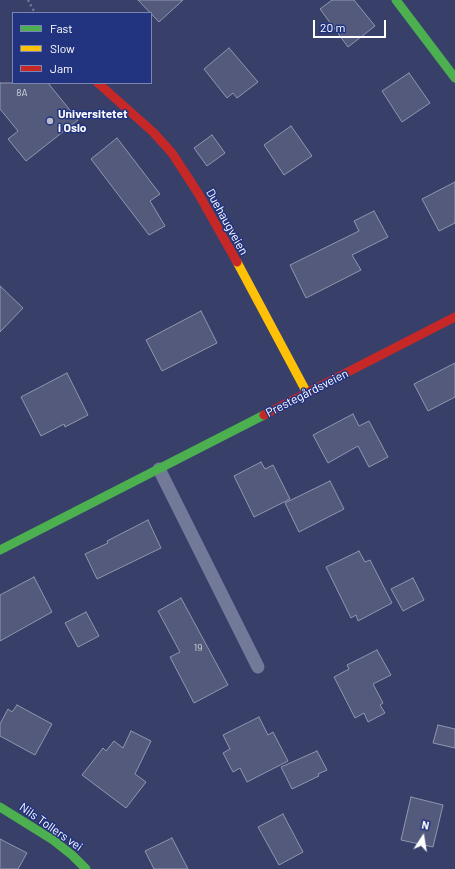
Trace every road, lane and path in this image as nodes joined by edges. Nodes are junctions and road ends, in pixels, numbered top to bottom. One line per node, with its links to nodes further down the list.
1 (28, 0): 3 (path)
2 (396, 0): 4 (street)
3 (35, 12)
4 (455, 78)
5 (99, 84): 7 (street, Duehaugveien)
6 (455, 317): 7 (street, Prestegårdsveien)
7 (307, 394): 8 (street, Prestegårdsveien)
8 (158, 469): 9 (street, Prestegårdsveien); 10 (lane)
9 (0, 550)
10 (258, 667)
11 (0, 807): 12 (street, Nils Tollers vei)
12 (86, 869)

